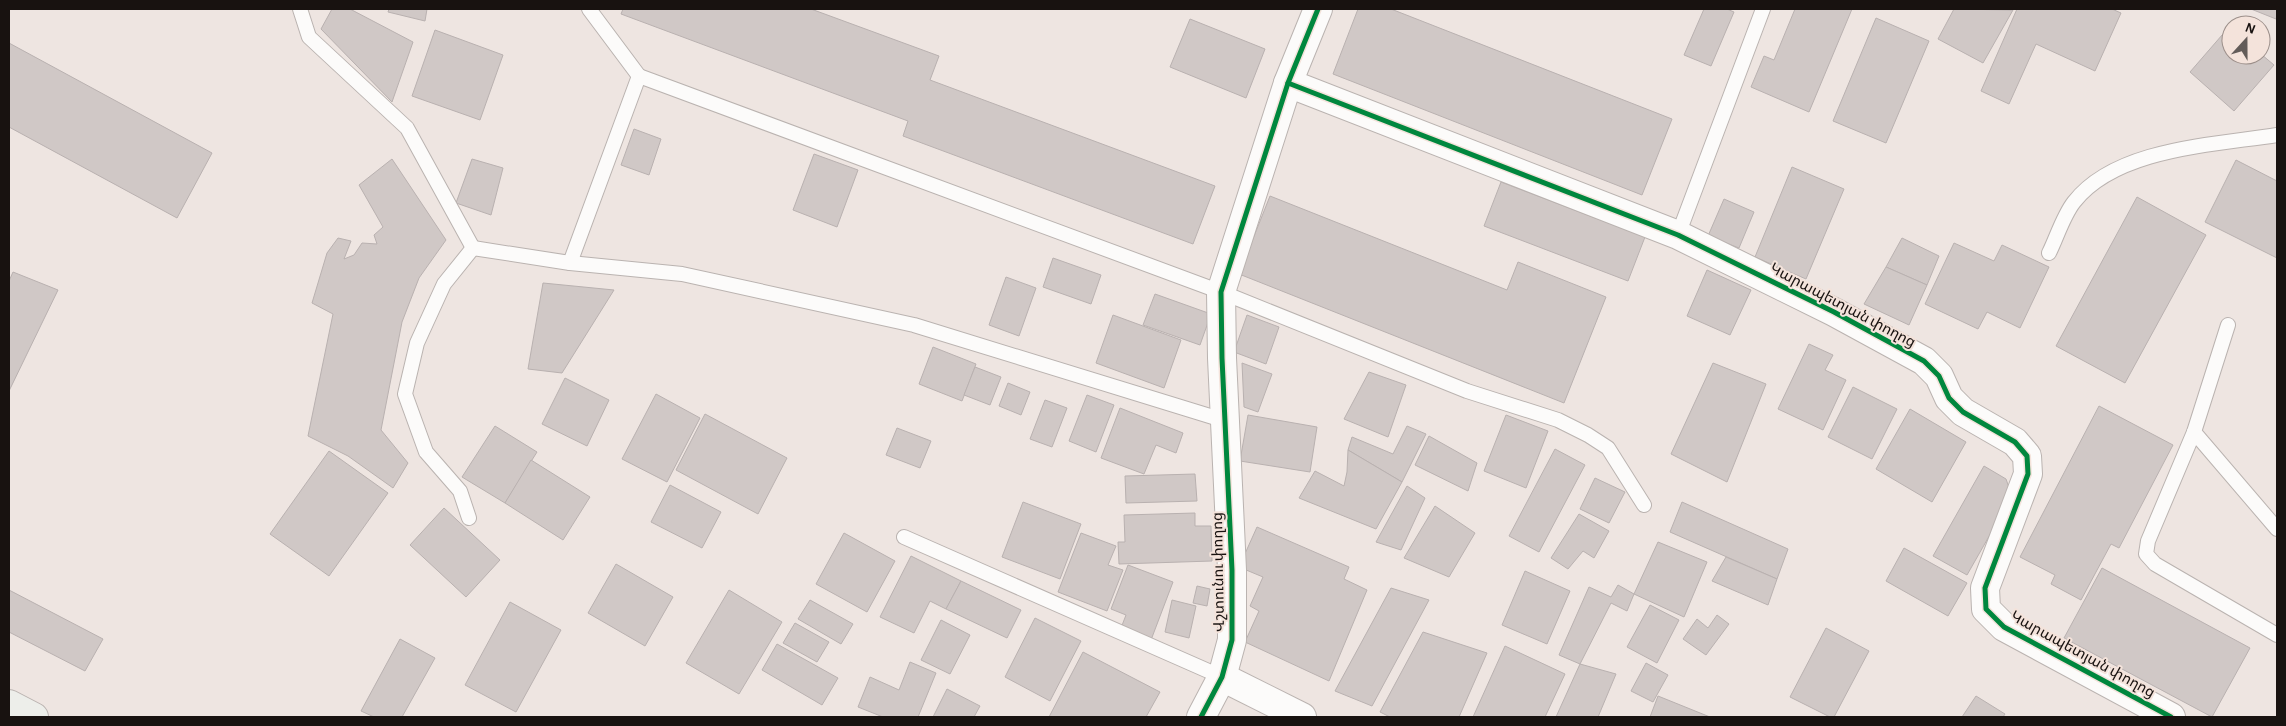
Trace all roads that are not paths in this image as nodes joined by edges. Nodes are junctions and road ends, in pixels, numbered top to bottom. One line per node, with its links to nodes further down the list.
1 (300, 9): 9 (lane)
2 (589, 9): 5 (lane)
3 (1318, 9): 6 (street, Վշտունու փողոց)
4 (1763, 9): 8 (lane)
5 (639, 76): 11 (lane); 12 (lane)
6 (1288, 83): 8 (street, Կարապետյան փողոց); 12 (street, Վշտունու փողոց)
7 (2277, 136): 10 (lane)
8 (1682, 237): 23 (street, Կարապետյան փողոց)
9 (473, 248): 11 (lane); 17 (lane)
10 (2049, 253)
11 (570, 263): 14 (lane)
12 (1221, 292): 14 (street, Վշտունու փողոց); 16 (lane)
13 (2228, 325): 15 (lane)
14 (1226, 421): 21 (street, Վշտունու փողոց)
15 (2194, 432): 18 (lane); 20 (lane)
16 (1644, 505)
17 (469, 518)
18 (2277, 529)
19 (904, 537): 21 (lane)
20 (2277, 635)
21 (1222, 677): 25 (street, Վշտունու փողոց); 26 (street)
22 (9, 704): 24 (main road)
23 (2157, 714)
24 (34, 717)
25 (1201, 717)
26 (1302, 717)

